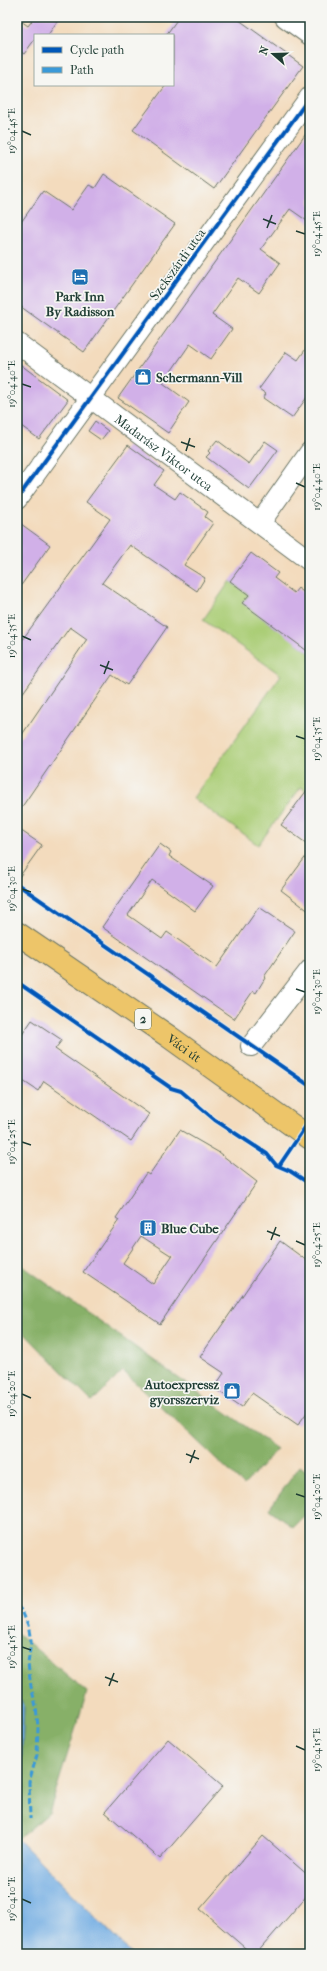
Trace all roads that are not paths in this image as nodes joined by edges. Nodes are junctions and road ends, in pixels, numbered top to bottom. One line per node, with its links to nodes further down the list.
1 (285, 17): 2 (street)
2 (310, 35)
3 (310, 97): 5 (street, Szekszárdi utca)
4 (17, 342): 5 (street, Madarász Viktor utca)
5 (92, 398): 7 (street, Szekszárdi utca); 8 (street, Madarász Viktor utca)
6 (310, 452): 8 (street)
7 (17, 499)
8 (260, 523): 9 (street, Madarász Viktor utca)
9 (310, 561)
10 (17, 933): 13 (main road, Váci út / 2)
11 (310, 970): 12 (street)
12 (251, 1046)
13 (310, 1138)

